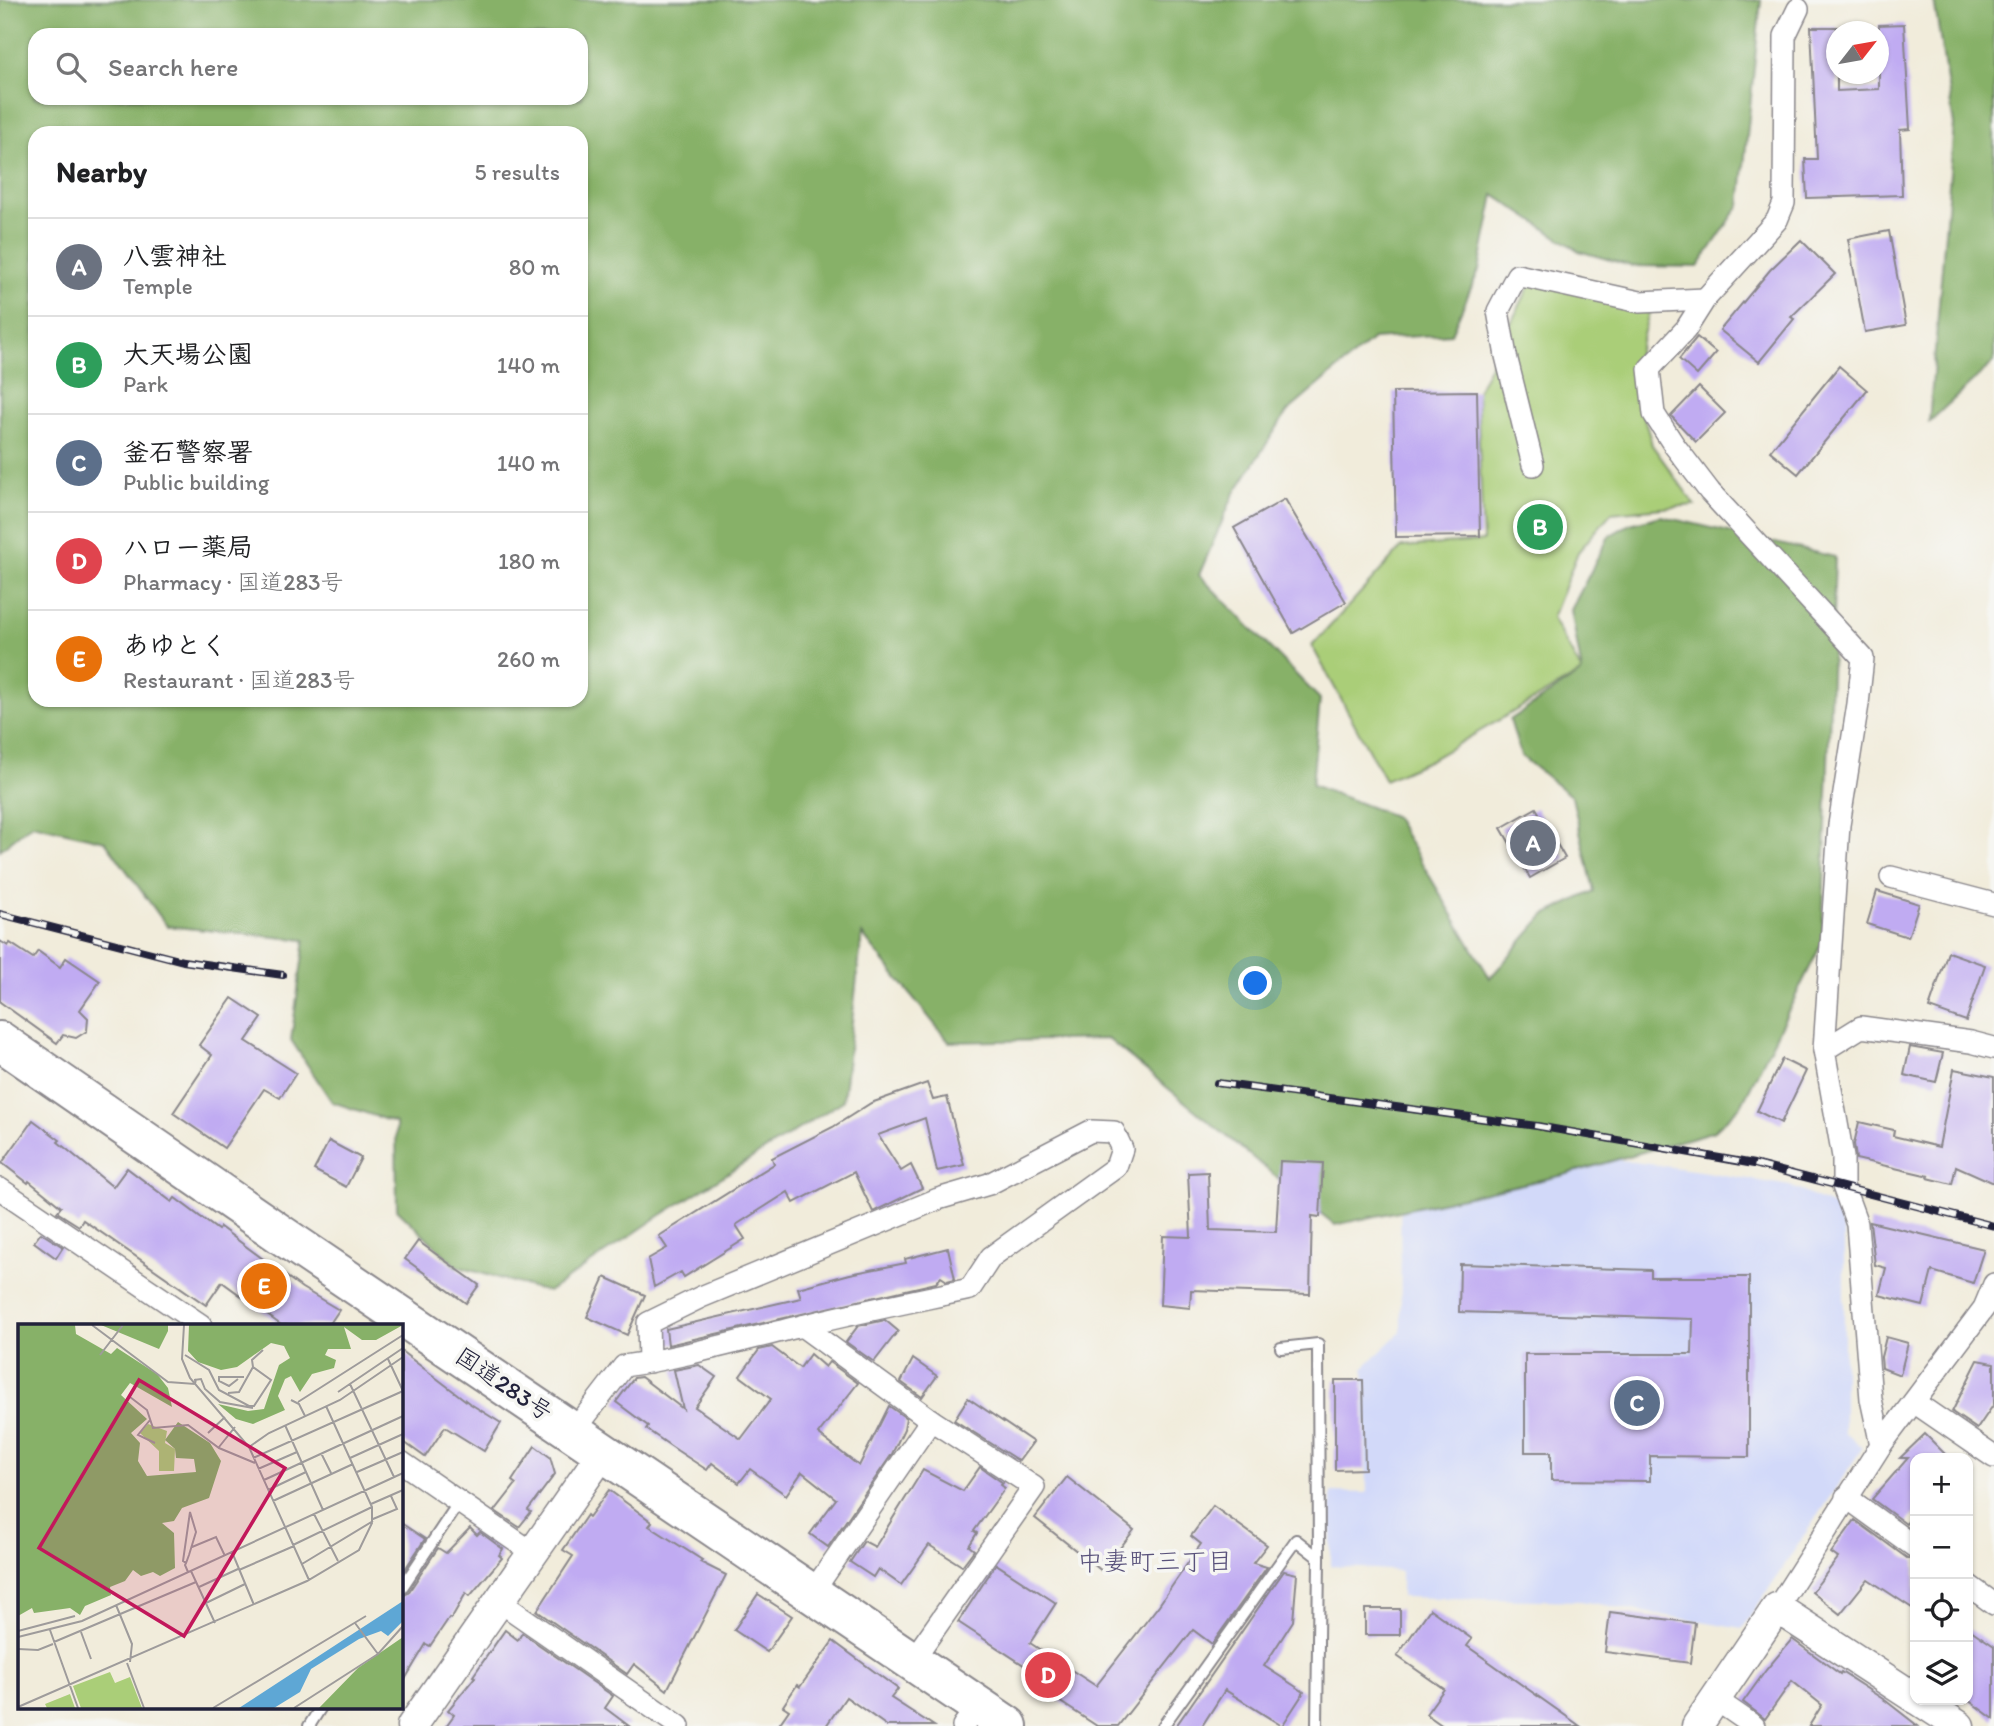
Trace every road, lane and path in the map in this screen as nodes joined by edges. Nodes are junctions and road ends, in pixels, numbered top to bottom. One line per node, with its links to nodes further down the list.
1 (1798, 9): 2 (street)
2 (1705, 299): 3 (street); 8 (street)
3 (1533, 465)
4 (1891, 877): 5 (street)
5 (1994, 904)
6 (0, 1041): 18 (highway, 国道283号)
7 (1994, 1048): 8 (street)
8 (1824, 1050): 19 (street)
9 (0, 1189): 12 (street)
10 (1994, 1284): 11 (street)
11 (1989, 1310): 16 (street)
12 (200, 1324)
13 (802, 1326): 15 (street); 15 (street); 17 (street)
14 (1281, 1348): 26 (lane)
15 (649, 1362): 18 (street)
16 (1914, 1402): 19 (street); 20 (street)
17 (931, 1420): 29 (street); 33 (street)
18 (589, 1441): 25 (street); 29 (highway, 国道283号)
19 (1881, 1445): 22 (street)
20 (1994, 1457)
21 (402, 1463): 23 (street)
22 (1846, 1497): 24 (street); 32 (street)
23 (459, 1502): 25 (street); 27 (lane)
24 (1910, 1543)
25 (533, 1553): 30 (street)
26 (1319, 1558): 42 (lane); 43 (lane)
27 (402, 1588)
28 (1973, 1589): 31 (street)
29 (812, 1593): 33 (highway, 国道283号)
30 (499, 1601): 40 (street); 41 (street)
31 (1994, 1604)
32 (1777, 1608): 34 (street); 35 (street)
33 (912, 1661): 38 (highway, 国道283号)
34 (1910, 1694)
35 (1715, 1699): 44 (street); 45 (street)
36 (1926, 1705): 46 (street)
37 (320, 1708): 39 (lane)
38 (983, 1719)
39 (309, 1726)
40 (412, 1726)
41 (679, 1726)
42 (1163, 1726)
43 (1317, 1726)
44 (1697, 1726)
45 (1754, 1726)
46 (1959, 1726)

